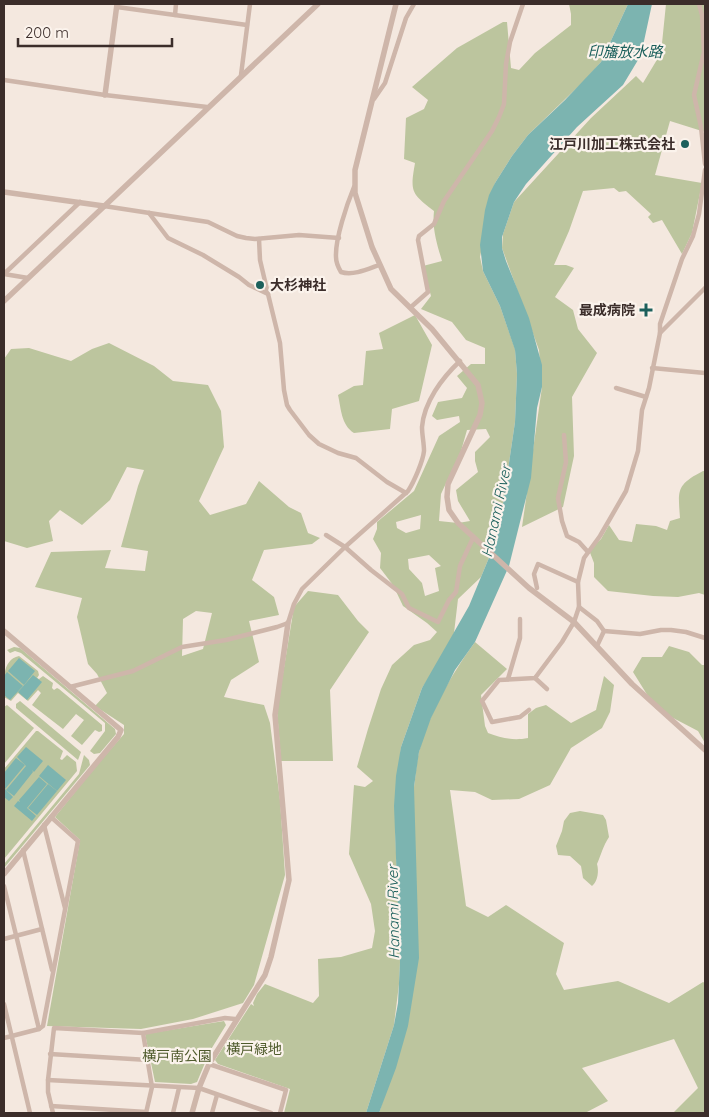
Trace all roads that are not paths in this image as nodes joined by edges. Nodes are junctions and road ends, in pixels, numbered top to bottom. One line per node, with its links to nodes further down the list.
1 (176, 4): 9 (street)
2 (250, 4): 10 (street)
3 (318, 4): 11 (street)
4 (396, 4): 14 (street)
5 (414, 4): 14 (street)
6 (523, 4): 34 (street)
7 (699, 4): 16 (street)
8 (117, 5): 9 (street); 13 (street)
9 (175, 15): 10 (street)
10 (247, 25): 11 (street)
11 (241, 75): 15 (street)
12 (4, 80): 13 (street)
13 (105, 95): 15 (street)
14 (374, 99): 19 (street)
15 (207, 107): 22 (street)
16 (705, 155): 17 (street)
17 (705, 164)
18 (705, 170): 24 (street)
19 (354, 185): 26 (street); 28 (street)
20 (4, 192): 21 (street)
21 (80, 202): 22 (street); 29 (street)
22 (104, 206): 23 (street); 30 (street)
23 (149, 213): 27 (street); 32 (street)
24 (698, 214): 25 (street); 35 (street)
25 (705, 215)
26 (339, 238): 27 (street); 28 (street)
27 (259, 239): 32 (street)
28 (379, 265): 34 (street)
29 (4, 274): 30 (street)
30 (28, 278): 33 (street)
31 (705, 288): 35 (street)
32 (268, 294): 42 (street)
33 (4, 301)
34 (411, 307): 36 (street)
35 (660, 333): 37 (street)
36 (460, 361): 42 (street); 44 (street)
37 (652, 368): 38 (street); 40 (street)
38 (705, 373)
39 (616, 388): 40 (street)
40 (646, 397): 46 (street)
41 (564, 435): 46 (street)
42 (406, 493): 45 (street)
43 (326, 535): 45 (street)
44 (475, 540): 45 (street); 51 (street)
45 (345, 547): 52 (street)
46 (588, 552): 47 (street)
47 (578, 582): 48 (street); 49 (street)
48 (537, 588)
49 (579, 608): 51 (street); 54 (street)
50 (520, 619): 58 (street)
51 (574, 622): 56 (street); 57 (street)
52 (288, 623): 59 (street); 74 (street)
53 (4, 631): 59 (street)
54 (604, 632): 55 (street); 56 (street)
55 (705, 638)
56 (597, 646): 62 (street)
57 (535, 678): 58 (street); 60 (street)
58 (508, 679): 61 (street)
59 (70, 687): 63 (street)
60 (547, 689)
61 (528, 710)
62 (705, 750)
63 (51, 817): 64 (street); 68 (street)
64 (44, 825): 65 (street); 68 (street)
65 (23, 850): 66 (street); 69 (street)
66 (4, 874)
67 (4, 886): 70 (street)
68 (65, 910): 72 (street)
69 (42, 929): 70 (street); 72 (street)
70 (16, 936): 71 (street); 75 (street)
71 (4, 939)
72 (53, 974): 75 (street)
73 (4, 1004): 77 (street)
74 (236, 1019): 76 (street); 81 (street)
75 (39, 1029): 77 (street)
76 (143, 1033): 79 (street); 80 (street)
77 (12, 1036): 78 (street); 88 (street)
78 (4, 1038)
79 (50, 1054): 80 (street); 82 (street)
80 (148, 1060): 83 (street)
81 (209, 1064): 85 (street); 95 (street)
82 (48, 1080): 83 (street); 87 (street)
83 (152, 1087): 84 (street); 90 (street)
84 (179, 1088): 85 (street); 91 (street)
85 (199, 1088): 86 (street); 92 (street)
86 (217, 1095): 93 (street); 94 (street)
87 (51, 1106): 89 (street); 90 (street)
88 (30, 1113)
89 (53, 1113)
90 (146, 1113)
91 (173, 1113)
92 (192, 1113)
93 (212, 1113)
94 (272, 1113)
95 (280, 1113)

